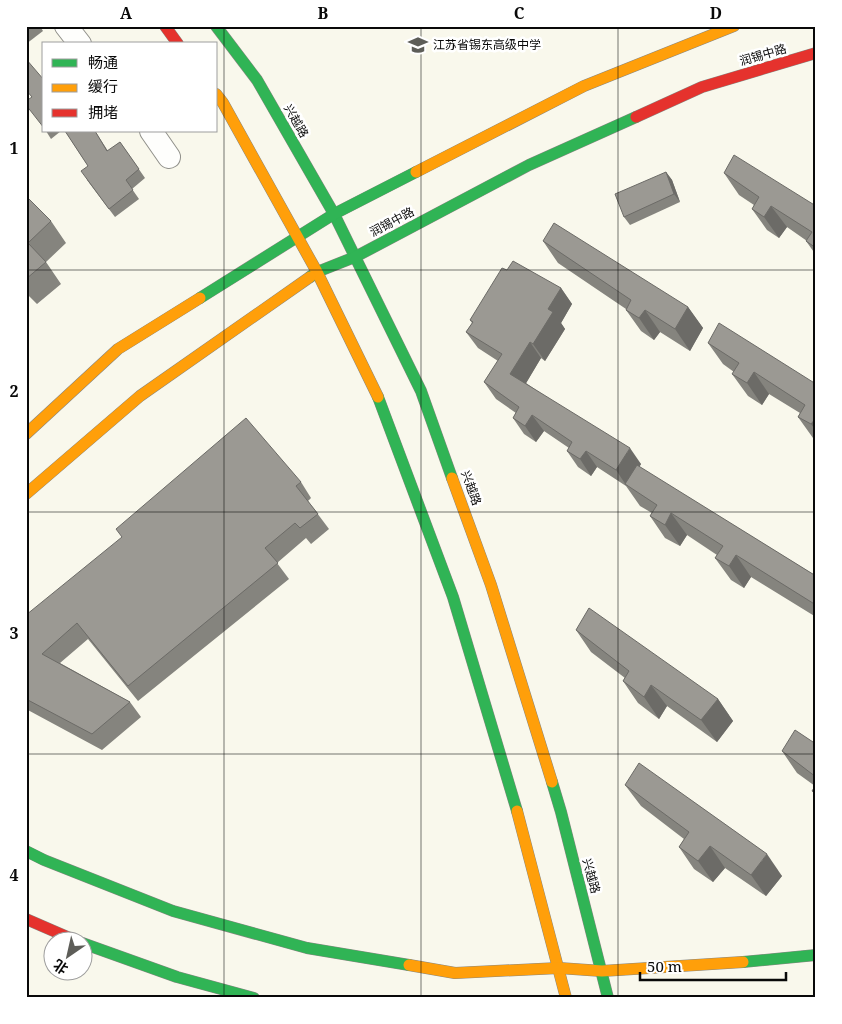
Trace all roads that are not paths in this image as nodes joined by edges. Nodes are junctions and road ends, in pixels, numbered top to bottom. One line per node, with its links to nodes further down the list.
1 (66, 26): 5 (street)
2 (165, 26): 6 (main road)
3 (216, 26): 11 (main road, 兴越路)
4 (734, 26): 11 (main road)
5 (78, 42)
6 (177, 42)
7 (816, 53): 13 (main road, 润锡中路)
8 (218, 97): 12 (main road)
9 (152, 132): 10 (street)
10 (169, 157)
11 (334, 214): 12 (main road); 13 (main road, 兴越路)
12 (298, 236): 14 (main road); 15 (main road)
13 (355, 257): 14 (main road, 润锡中路); 23 (main road, 兴越路)
14 (317, 272): 16 (main road, 润锡中路); 22 (main road)
15 (26, 434)
16 (26, 494)
17 (26, 851): 22 (main road)
18 (26, 919): 19 (main road)
19 (57, 932)
20 (92, 946): 24 (main road)
21 (816, 955): 23 (main road)
22 (559, 968): 23 (main road); 25 (main road)
23 (602, 971): 26 (main road, 兴越路)
24 (254, 998)
25 (566, 998)
26 (608, 998)

